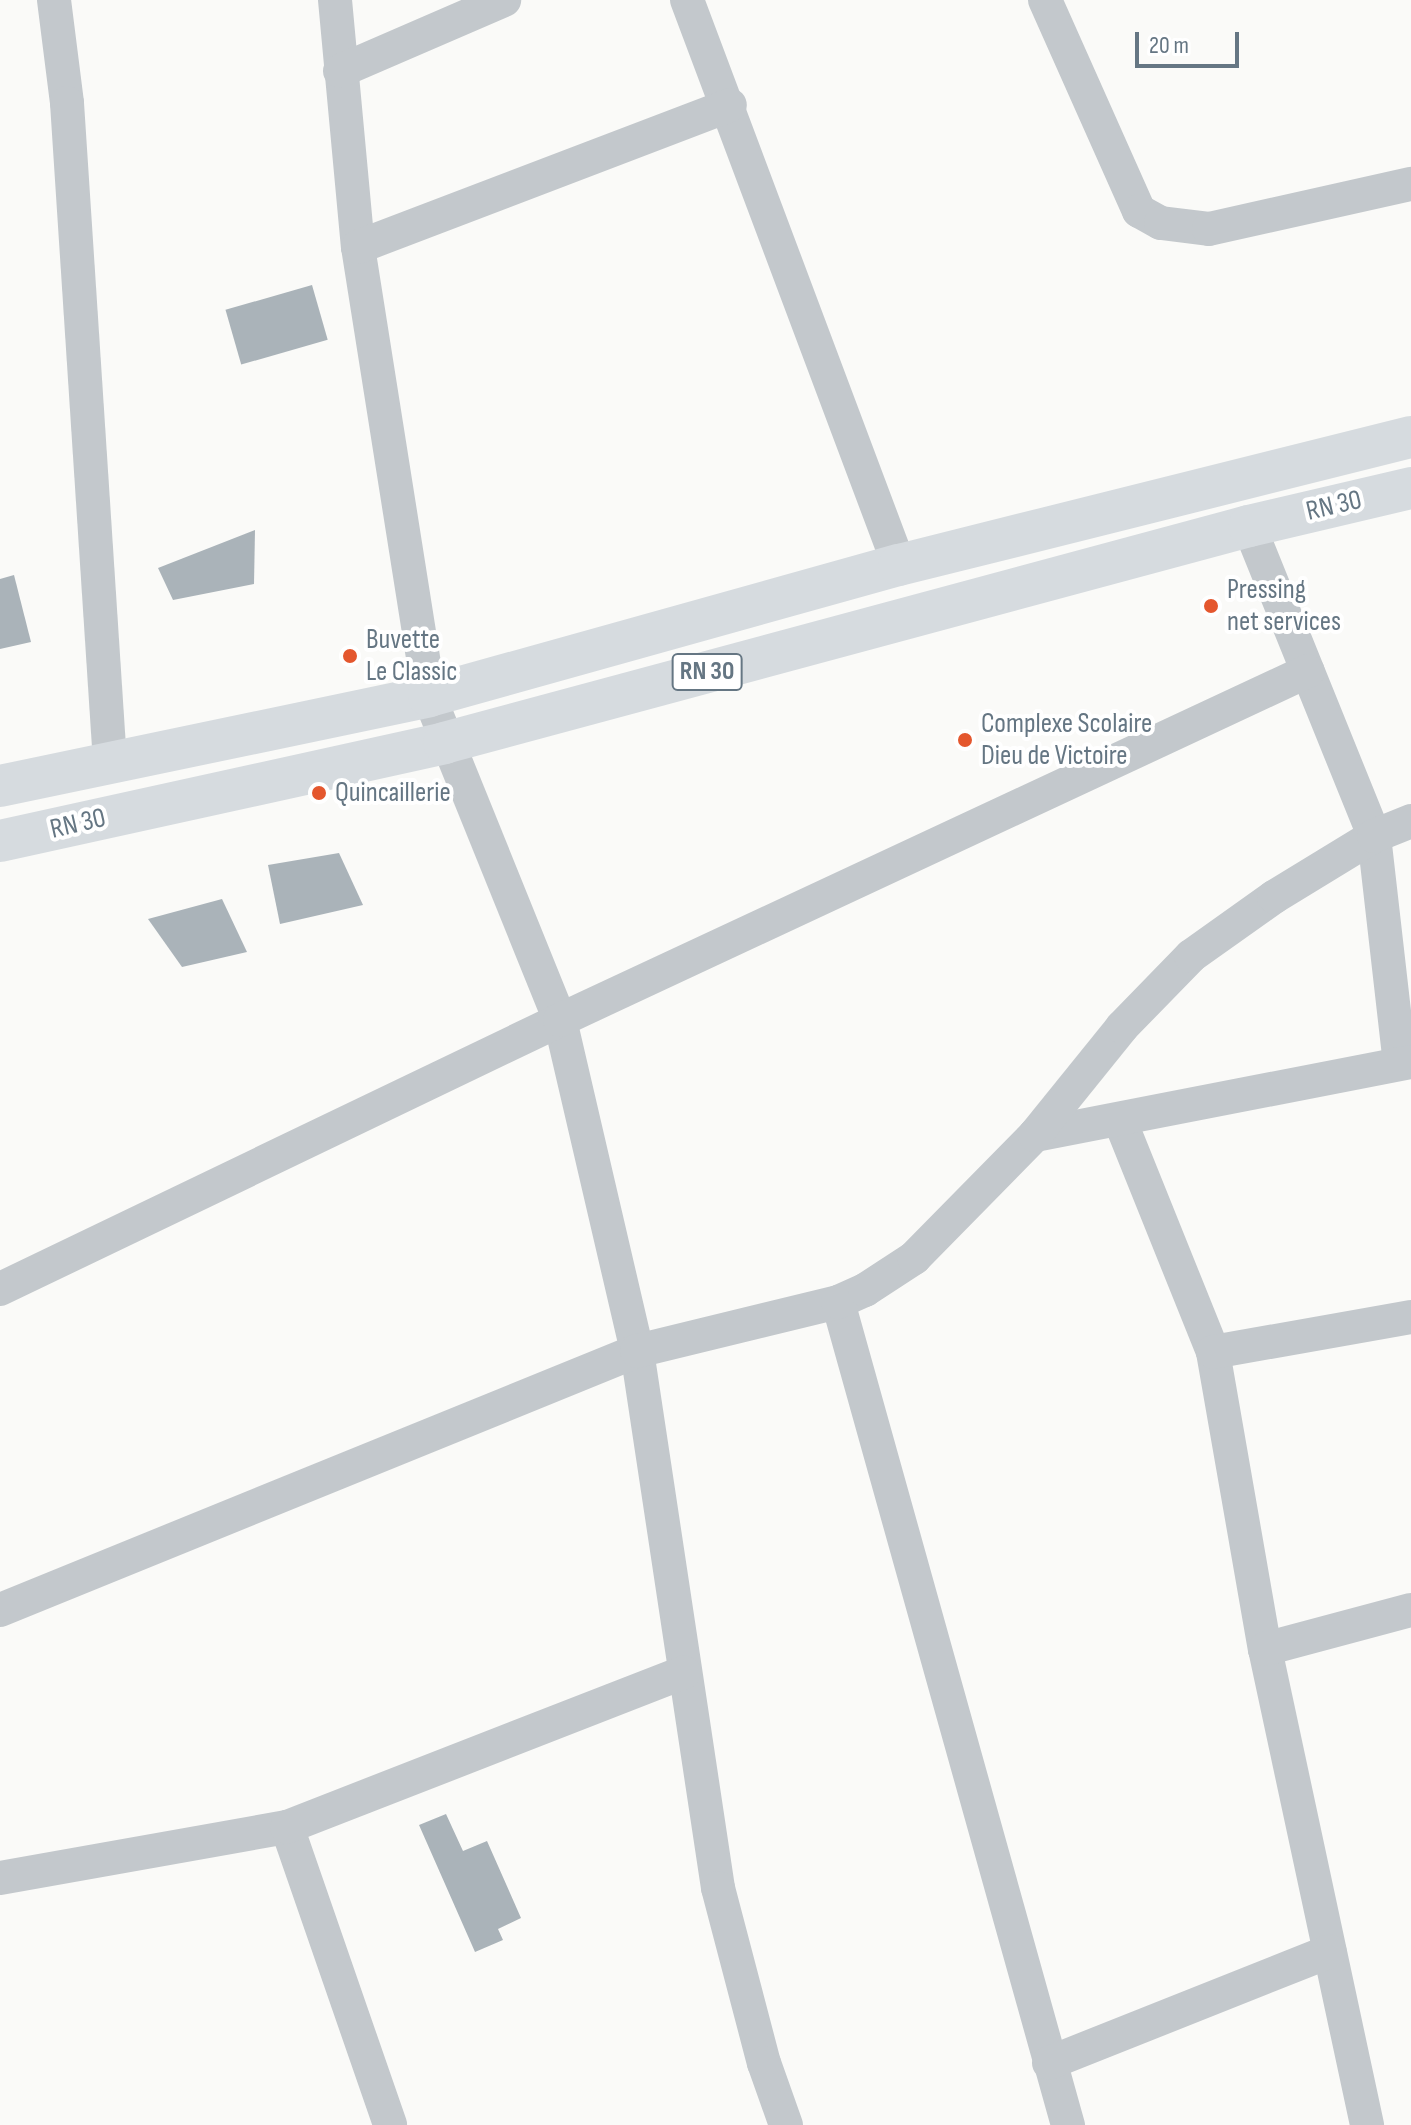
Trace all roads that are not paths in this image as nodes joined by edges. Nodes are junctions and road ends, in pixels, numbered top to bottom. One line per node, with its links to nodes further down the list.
1 (54, 0): 17 (street)
2 (335, 0): 6 (street)
3 (504, 0): 6 (street)
4 (687, 0): 7 (street)
5 (1045, 0): 8 (street)
6 (340, 71): 9 (street)
7 (730, 105): 9 (street); 13 (street)
8 (1411, 184)
9 (358, 247): 15 (street)
10 (1411, 437): 13 (main road, RN 30)
11 (1411, 488): 12 (main road, RN 30 / RN 30)
12 (1249, 526): 14 (street); 16 (main road, RN 30 / RN 30)
13 (899, 565): 15 (main road, RN 30)
14 (1308, 671): 20 (street); 22 (street)
15 (429, 696): 16 (street); 17 (main road, RN 30)
16 (444, 743): 21 (main road, RN 30 / RN 30); 22 (street)
17 (110, 763): 18 (main road, RN 30)
18 (0, 786)
19 (1411, 821): 20 (street)
20 (1374, 836): 23 (street); 25 (street)
21 (0, 841)
22 (560, 1020): 26 (street); 29 (street)
23 (1406, 1062): 24 (street)
24 (1121, 1123): 25 (street); 30 (street)
25 (1035, 1135): 27 (street)
26 (0, 1289)
27 (838, 1302): 29 (street); 38 (street)
28 (1411, 1317): 30 (street)
29 (637, 1351): 31 (street); 34 (street)
30 (1213, 1352): 33 (street)
31 (0, 1610)
32 (1411, 1610): 33 (street)
33 (1265, 1649): 37 (street)
34 (684, 1672): 35 (street); 40 (street)
35 (287, 1827): 36 (street); 39 (street)
36 (0, 1878)
37 (1330, 1951): 38 (street); 42 (street)
38 (1049, 2063): 41 (street)
39 (383, 2123)
40 (786, 2125)
41 (1068, 2125)
42 (1367, 2125)

